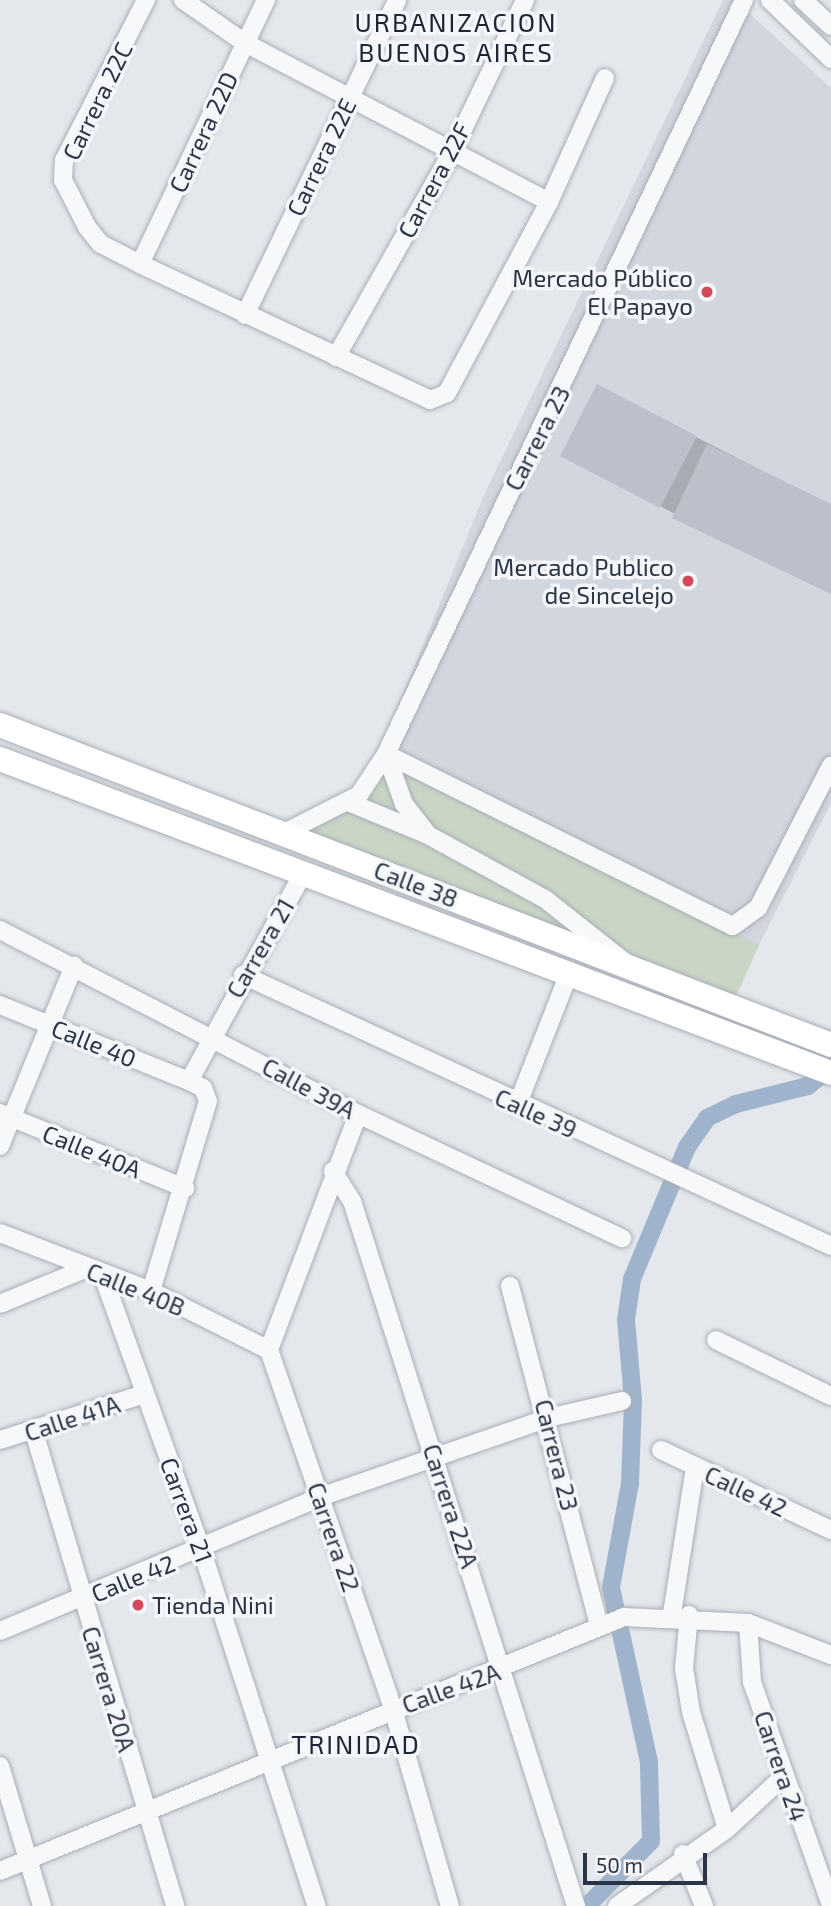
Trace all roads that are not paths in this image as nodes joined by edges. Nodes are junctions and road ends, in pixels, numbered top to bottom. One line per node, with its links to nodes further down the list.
1 (146, 0): 16 (street, Carrera 22C)
2 (183, 0): 10 (street)
3 (266, 0): 10 (street, Carrera 22D)
4 (397, 0): 13 (street, Carrera 22E)
5 (525, 0): 14 (street, Carrera 22F)
6 (744, 0): 20 (street, Carrera 23)
7 (770, 0): 11 (street)
8 (803, 0): 9 (street)
9 (831, 26)
10 (245, 43): 13 (street); 16 (street, Carrera 22D)
11 (831, 59)
12 (605, 78): 15 (street)
13 (350, 97): 14 (street); 17 (street, Carrera 22E)
14 (452, 152): 15 (street); 18 (street, Carrera 22F)
15 (549, 202): 18 (street)
16 (140, 264): 17 (street)
17 (245, 315): 18 (street)
18 (336, 357)
19 (0, 725): 24 (highway, Calle 38)
20 (386, 754): 22 (street); 23 (street, Carrera 23); 25 (street)
21 (0, 758): 26 (highway, Calle 38)
22 (831, 766)
23 (348, 803): 24 (street, Carrera 23); 25 (street)
24 (284, 833): 28 (highway, Calle 38)
25 (428, 835): 28 (street)
26 (303, 874): 30 (highway, Calle 38); 31 (street, Carrera 21)
27 (0, 930): 29 (street, Calle 39A)
28 (628, 965): 35 (highway, Calle 38)
29 (74, 966): 33 (street); 34 (street, Calle 39A)
30 (569, 974): 36 (highway, Calle 38); 38 (street)
31 (243, 975): 34 (street, Carrera 21); 38 (street, Calle 39)
32 (0, 1005): 33 (street, Calle 40)
33 (51, 1026): 37 (street, Calle 40); 40 (street)
34 (209, 1036): 37 (street, Carrera 21); 39 (street, Calle 39A)
35 (826, 1043)
36 (823, 1070)
37 (189, 1081): 43 (street)
38 (517, 1106): 46 (street, Calle 39)
39 (358, 1114): 42 (street); 45 (street, Calle 39A)
40 (6, 1116): 41 (street); 43 (street, Calle 40A)
41 (0, 1146)
42 (333, 1171): 53 (street); 61 (street, Carrera 22A)
43 (185, 1188): 50 (street)
44 (0, 1233): 47 (street, Calle 40B)
45 (622, 1238)
46 (831, 1246)
47 (85, 1269): 48 (street, Calle 40B); 51 (street)
48 (103, 1276): 50 (street, Calle 40B); 54 (street, Carrera 21)
49 (510, 1286): 57 (street, Carrera 23)
50 (151, 1291): 53 (street, Calle 40B)
51 (0, 1304)
52 (716, 1340): 55 (street)
53 (269, 1350): 63 (street, Carrera 22)
54 (144, 1394): 58 (street, Calle 41A); 65 (street, Carrera 21)
55 (831, 1396)
56 (622, 1401): 57 (street, Calle 42)
57 (548, 1418): 61 (street, Calle 42); 69 (street, Carrera 23)
58 (34, 1432): 59 (street, Calle 41A); 66 (street, Carrera 20A)
59 (0, 1440)
60 (661, 1450): 62 (street, Calle 42)
61 (436, 1457): 63 (street, Calle 42); 72 (street, Carrera 22A)
62 (695, 1467): 64 (street, Calle 42); 67 (street)
63 (320, 1497): 65 (street, Calle 42); 73 (street, Carrera 22)
64 (831, 1530)
65 (202, 1551): 66 (street, Calle 42); 74 (street, Carrera 21)
66 (82, 1598): 70 (street, Calle 42); 77 (street, Carrera 20A)
67 (680, 1615): 68 (street, Calle 42A); 69 (street, Calle 42A); 78 (street)
68 (748, 1623): 71 (street, Calle 42A); 76 (street, Carrera 24)
69 (604, 1624): 72 (street, Calle 42A)
70 (0, 1631)
71 (831, 1655)
72 (504, 1669): 73 (street, Calle 42A); 82 (street, Carrera 22A)
73 (393, 1709): 74 (street, Calle 42A); 87 (street, Carrera 22)
74 (271, 1758): 77 (street, Calle 42A); 86 (street, Carrera 21)
75 (0, 1766): 80 (street)
76 (784, 1776): 78 (street); 83 (street, Carrera 24)
77 (145, 1808): 80 (street, Calle 42A); 85 (street, Carrera 20A)
78 (727, 1829): 79 (street)
79 (683, 1854): 88 (street); 89 (street)
80 (28, 1859): 81 (street, Calle 42A); 84 (street)
81 (0, 1871)
82 (576, 1905)
83 (831, 1905)
84 (42, 1906)
85 (176, 1906)
86 (317, 1906)
87 (450, 1906)
88 (617, 1906)
89 (704, 1906)

